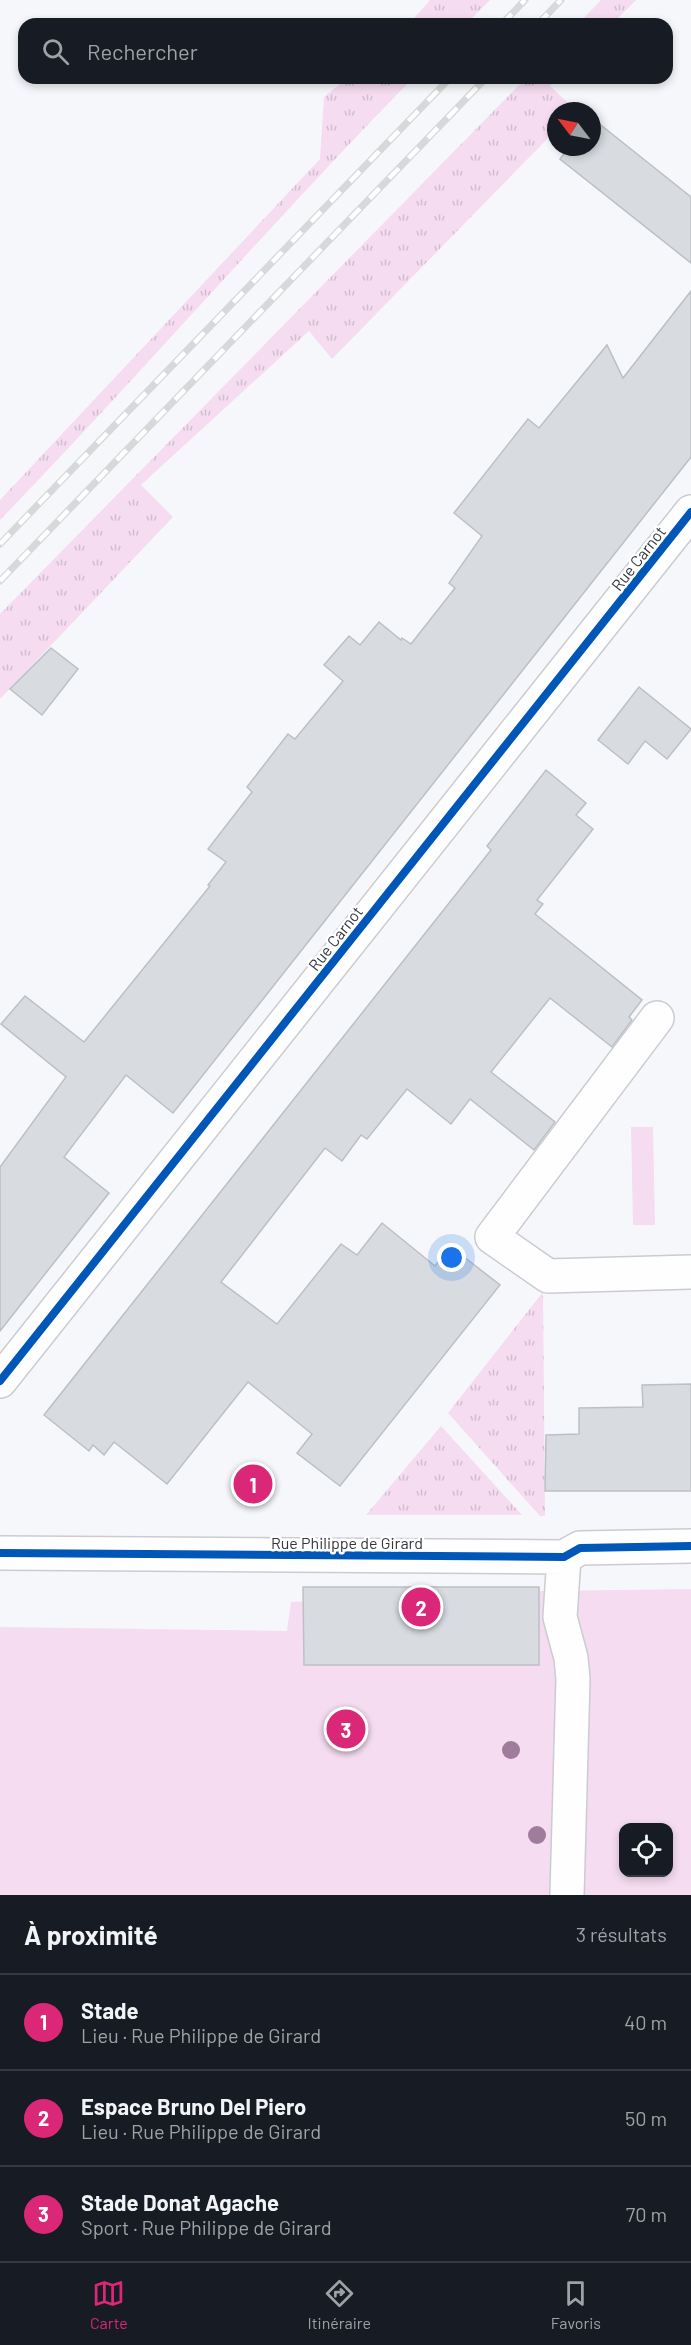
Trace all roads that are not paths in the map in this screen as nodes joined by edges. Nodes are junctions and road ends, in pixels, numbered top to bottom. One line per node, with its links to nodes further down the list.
1 (691, 512): 2 (street, Rue Carnot)
2 (681, 546): 5 (street, Rue Carnot)
3 (657, 1018): 4 (street)
4 (691, 1272)
5 (0, 1381)
6 (691, 1546): 8 (street, Rue Philippe de Girard)
7 (4, 1550): 8 (street, Rue Philippe de Girard)
8 (564, 1557): 9 (street)
9 (567, 1895)

